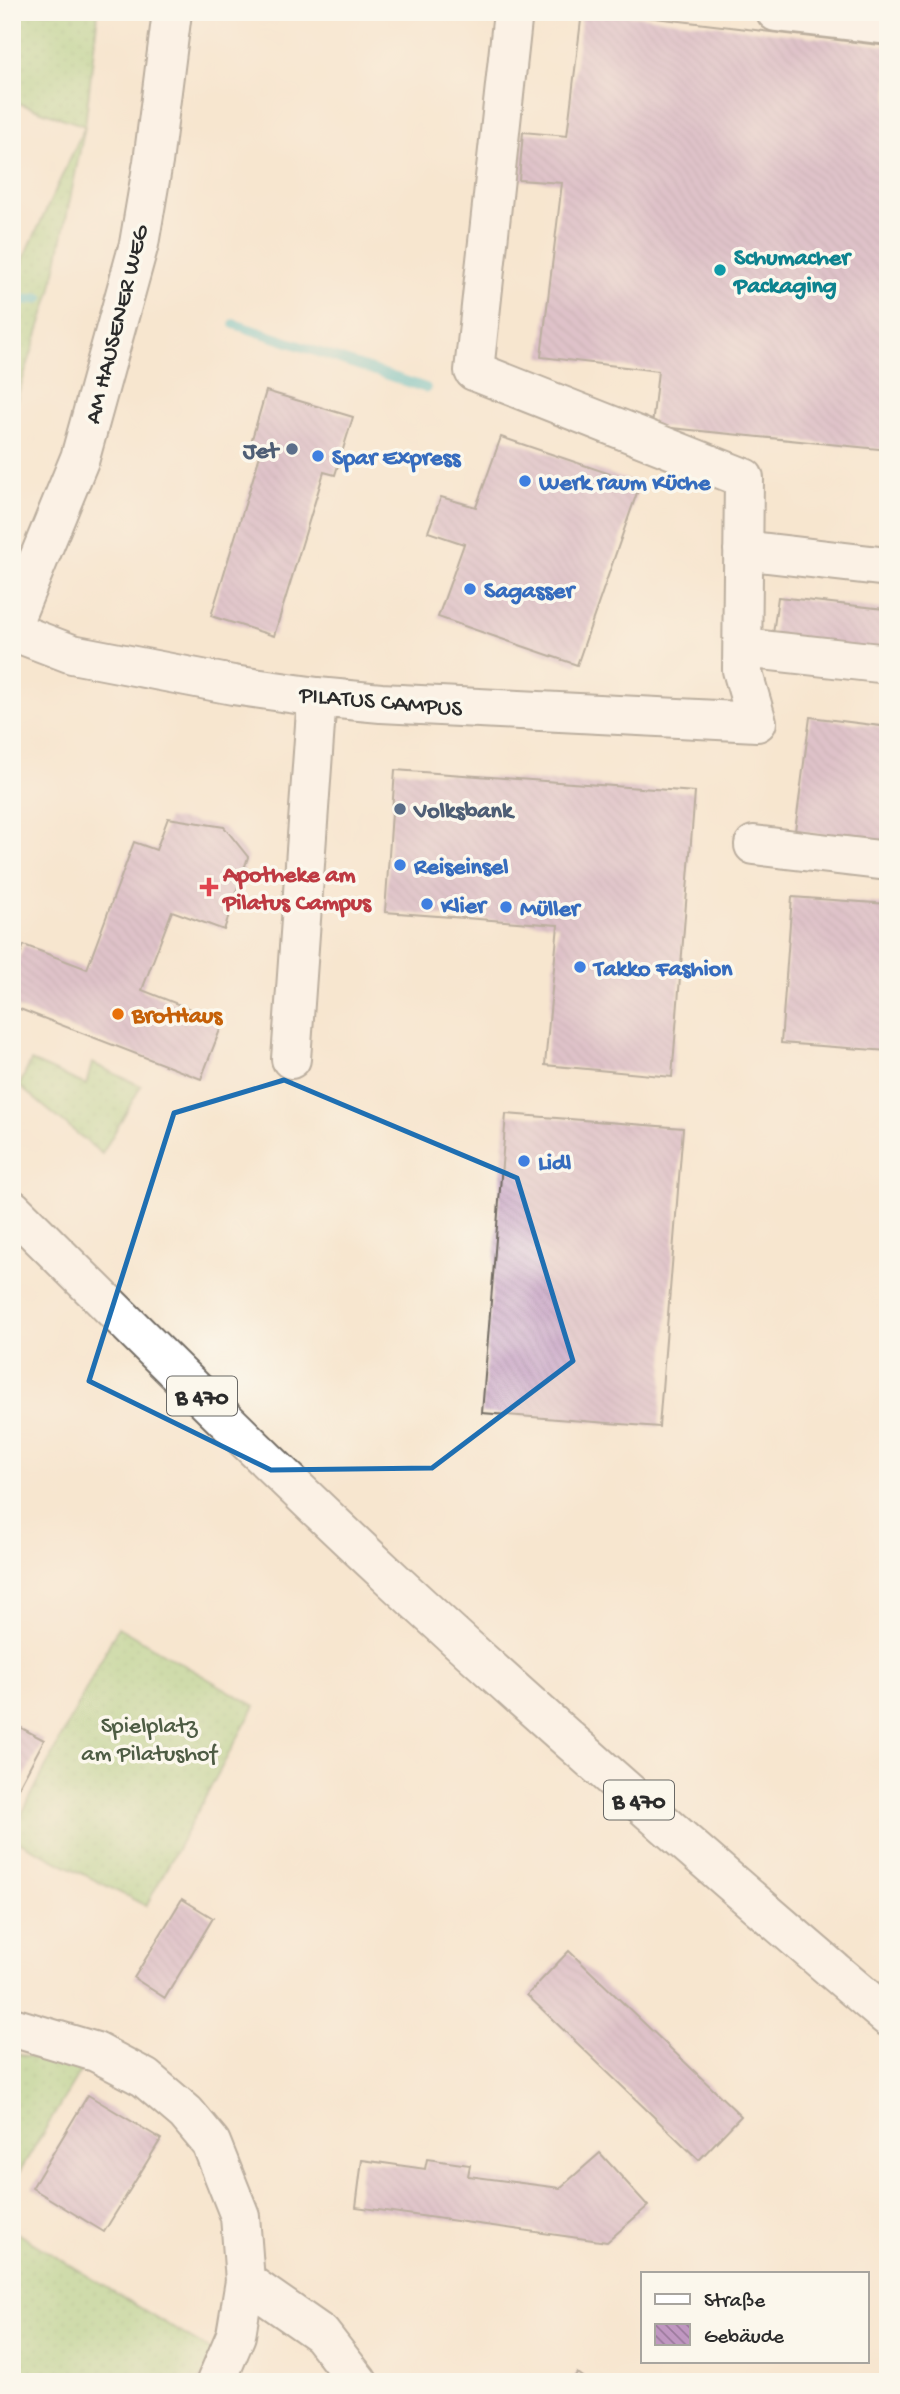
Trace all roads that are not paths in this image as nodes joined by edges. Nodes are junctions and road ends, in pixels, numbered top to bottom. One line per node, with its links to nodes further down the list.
1 (172, 12): 7 (main road, AM HAUSENER WEG)
2 (513, 12): 5 (main road)
3 (775, 12): 4 (main road)
4 (888, 25)
5 (744, 550): 6 (main road); 9 (main road)
6 (888, 567)
7 (12, 624)
8 (12, 631): 11 (main road, PILATUS CAMPUS)
9 (743, 648): 10 (main road); 11 (main road, PILATUS CAMPUS)
10 (888, 664)
11 (317, 697): 14 (main road)
12 (754, 845): 13 (main road)
13 (888, 861)
14 (292, 1059)
15 (12, 1209): 16 (main road, B 470)
16 (888, 2017)
17 (16, 2024): 18 (main road)
18 (245, 2281): 19 (main road); 20 (main road)
19 (216, 2382)
20 (358, 2382)

